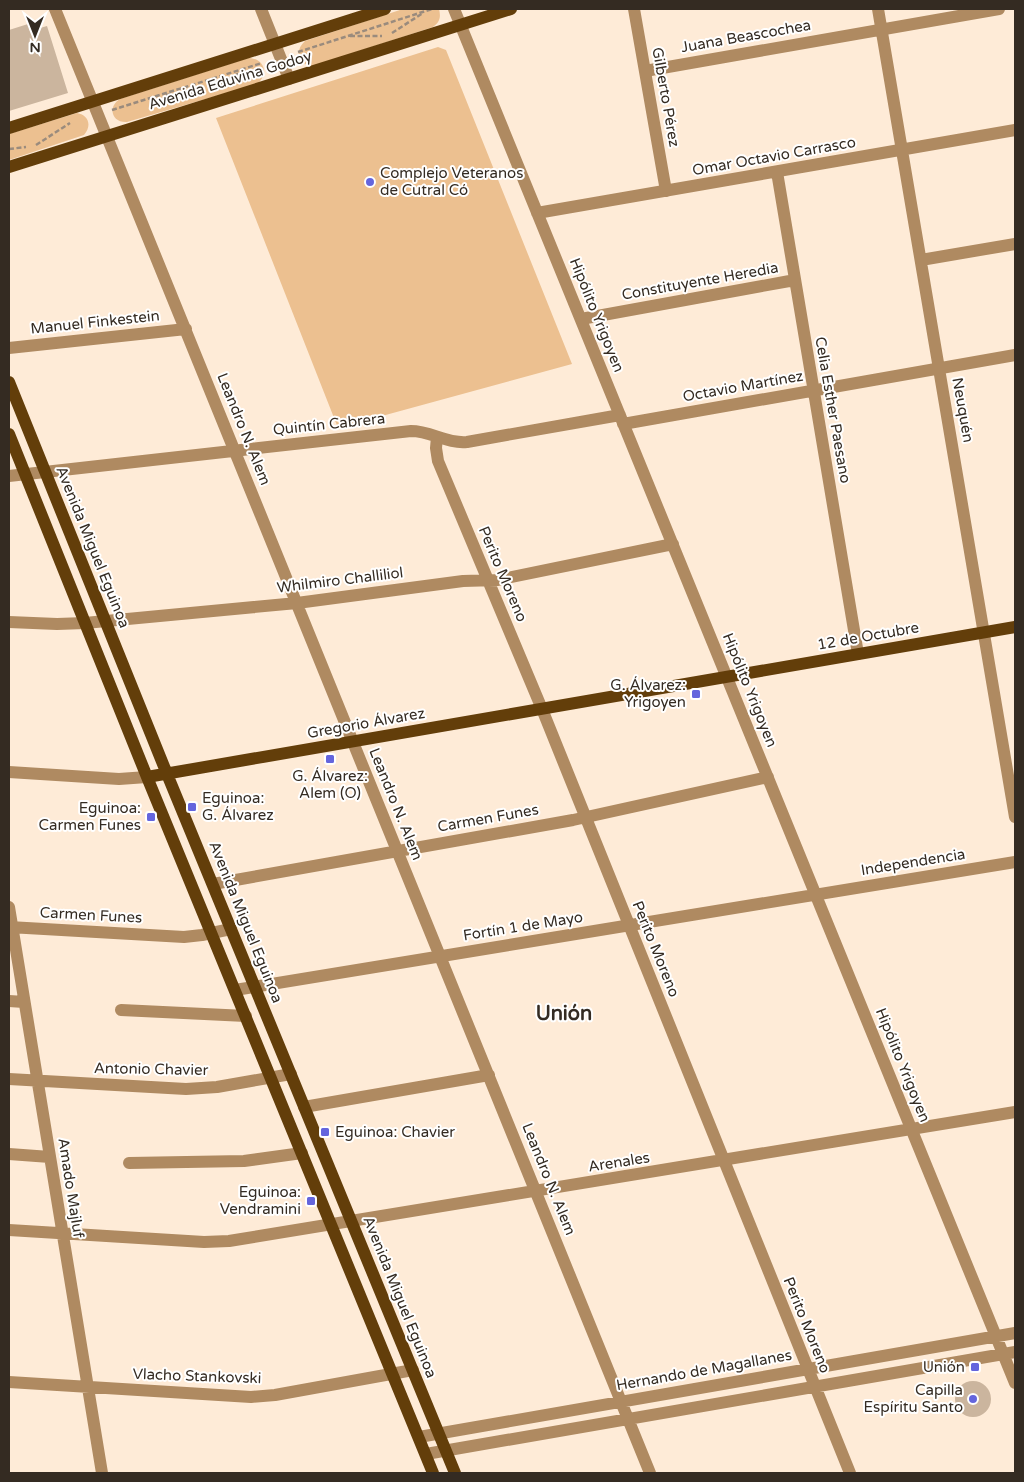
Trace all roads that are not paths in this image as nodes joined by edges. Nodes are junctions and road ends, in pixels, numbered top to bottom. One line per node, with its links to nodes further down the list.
1 (55, 9): 14 (street, Leandro N. Alem)
2 (261, 9): 11 (street)
3 (385, 9): 11 (main road, Avenida Eduvina Godoy)
4 (454, 9): 9 (street, Hipólito Yrigoyen)
5 (511, 9): 9 (main road, Avenida Eduvina Godoy)
6 (634, 9): 12 (street, Gilberto Pérez)
7 (878, 9): 10 (street, Neuquén)
8 (1000, 9): 10 (street, Juana Beascochea)
9 (460, 25): 13 (main road, Avenida Eduvina Godoy); 22 (street, Hipólito Yrigoyen)
10 (882, 29): 12 (street, Juana Beascochea); 18 (street, Neuquén)
11 (275, 44): 13 (street); 14 (main road, Avenida Eduvina Godoy)
12 (645, 70): 21 (street, Gilberto Pérez)
13 (289, 79): 17 (main road, Avenida Eduvina Godoy)
14 (92, 101): 15 (main road, Avenida Eduvina Godoy); 17 (street, Leandro N. Alem)
15 (9, 128)
16 (1015, 130): 18 (street, Omar Octavio Carrasco)
17 (107, 136): 19 (main road, Avenida Eduvina Godoy); 27 (street, Leandro N. Alem)
18 (902, 150): 20 (street, Omar Octavio Carrasco); 24 (street, Neuquén)
19 (9, 167)
20 (777, 172): 21 (street, Omar Octavio Carrasco); 25 (street, Celia Esther Paesano)
21 (666, 191): 22 (street, Omar Octavio Carrasco)
22 (537, 213): 26 (street, Hipólito Yrigoyen)
23 (1015, 244): 24 (street)
24 (921, 260): 30 (street, Neuquén)
25 (795, 280): 26 (street, Constituyente Heredia); 32 (street, Celia Esther Paesano)
26 (581, 319): 33 (street, Hipólito Yrigoyen)
27 (186, 329): 28 (street, Manuel Finkestein); 36 (street, Leandro N. Alem)
28 (9, 348)
29 (1015, 355): 30 (street, Octavio Martínez)
30 (939, 368): 32 (street, Octavio Martínez); 47 (street, Neuquén)
31 (9, 382): 37 (main road, Avenida Miguel Eguinoa)
32 (814, 390): 33 (street, Octavio Martínez); 48 (street, Celia Esther Paesano)
33 (622, 419): 35 (street, Quintín Cabrera); 40 (street, Hipólito Yrigoyen)
34 (9, 434): 38 (main road)
35 (437, 437): 36 (street, Quintín Cabrera); 41 (street, Perito Moreno)
36 (235, 451): 37 (street, Quintín Cabrera); 42 (street, Leandro N. Alem)
37 (45, 472): 38 (street, Quintín Cabrera); 43 (main road, Avenida Miguel Eguinoa)
38 (25, 474): 39 (street, Quintín Cabrera); 45 (main road)
39 (9, 476)
40 (672, 544): 41 (street, Whilmiro Challiliol); 49 (street, Hipólito Yrigoyen)
41 (488, 580): 42 (street, Whilmiro Challiliol); 50 (street, Perito Moreno)
42 (297, 602): 43 (street, Whilmiro Challiliol); 51 (street, Leandro N. Alem)
43 (105, 621): 45 (street, Whilmiro Challiliol); 53 (main road, Avenida Miguel Eguinoa)
44 (9, 622): 45 (street, Whilmiro Challiliol)
45 (85, 623): 54 (main road)
46 (1015, 627): 47 (main road, 12 de Octubre)
47 (984, 632): 48 (main road, 12 de Octubre); 57 (street, Neuquén)
48 (858, 654): 49 (main road, 12 de Octubre)
49 (727, 677): 50 (main road, Gregorio Álvarez); 55 (street, Hipólito Yrigoyen)
50 (542, 709): 51 (main road, Gregorio Álvarez); 56 (street, Perito Moreno)
51 (354, 742): 53 (main road, Gregorio Álvarez); 58 (street, Leandro N. Alem)
52 (9, 772): 54 (street, Gregorio Álvarez)
53 (167, 774): 54 (main road, Gregorio Álvarez); 60 (main road, Avenida Miguel Eguinoa)
54 (147, 777): 66 (main road)
55 (768, 777): 56 (street, Carmen Funes); 61 (street, Hipólito Yrigoyen)
56 (585, 817): 58 (street, Carmen Funes); 63 (street, Perito Moreno)
57 (1015, 817)
58 (398, 851): 60 (street, Carmen Funes); 67 (street, Leandro N. Alem)
59 (1015, 862): 61 (street, Independencia)
60 (213, 884): 65 (main road, Avenida Miguel Eguinoa)
61 (816, 894): 63 (street, Fortín 1 de Mayo); 81 (street, Hipólito Yrigoyen)
62 (9, 908): 64 (street, Amado Majluf)
63 (629, 925): 67 (street, Fortín 1 de Mayo); 85 (street, Perito Moreno)
64 (10, 927): 66 (street, Carmen Funes); 71 (street, Amado Majluf)
65 (231, 930): 66 (street, Carmen Funes); 68 (main road, Avenida Miguel Eguinoa)
66 (212, 933): 69 (main road)
67 (441, 956): 68 (street, Fortín 1 de Mayo); 75 (street, Leandro N. Alem)
68 (255, 987): 69 (street, Fortín 1 de Mayo); 74 (main road, Avenida Miguel Eguinoa)
69 (235, 990): 73 (main road)
70 (9, 1001): 71 (street)
71 (24, 1002): 78 (street, Amado Majluf)
72 (121, 1010): 73 (street)
73 (246, 1016): 76 (main road)
74 (291, 1074): 76 (street, Antonio Chavier); 79 (main road, Avenida Miguel Eguinoa)
75 (489, 1075): 79 (street); 87 (street, Leandro N. Alem)
76 (271, 1077): 78 (street, Antonio Chavier); 82 (main road)
77 (9, 1079): 78 (street, Antonio Chavier)
78 (37, 1081): 84 (street, Amado Majluf)
79 (304, 1106): 88 (main road, Avenida Miguel Eguinoa)
80 (1015, 1112): 81 (street, Arenales)
81 (912, 1130): 85 (street, Arenales); 93 (street, Hipólito Yrigoyen)
82 (302, 1153): 86 (street); 89 (main road)
83 (9, 1154): 84 (street)
84 (50, 1157): 91 (street, Amado Majluf)
85 (724, 1161): 87 (street, Arenales); 95 (street, Perito Moreno)
86 (129, 1163)
87 (536, 1192): 88 (street, Arenales); 102 (street, Leandro N. Alem)
88 (352, 1222): 89 (street, Arenales); 96 (main road, Avenida Miguel Eguinoa)
89 (332, 1225): 91 (street, Arenales); 97 (main road)
90 (9, 1230): 91 (street, Arenales)
91 (62, 1233): 100 (street, Amado Majluf)
92 (1015, 1333): 93 (street, Hernando de Magallanes)
93 (996, 1336): 94 (street, Hipólito Yrigoyen); 95 (street, Hernando de Magallanes)
94 (1009, 1353): 99 (street, Hipólito Yrigoyen); 101 (street)
95 (807, 1369): 101 (street, Perito Moreno); 102 (street, Hernando de Magallanes)
96 (412, 1370): 97 (street, Vlacho Stankovski); 104 (main road, Avenida Miguel Eguinoa)
97 (392, 1374): 100 (street, Vlacho Stankovski); 105 (main road)
98 (9, 1382): 100 (street, Vlacho Stankovski)
99 (1015, 1384)
100 (88, 1387): 108 (street, Amado Majluf)
101 (814, 1387): 103 (street); 112 (street, Perito Moreno)
102 (620, 1402): 103 (street, Leandro N. Alem); 104 (street, Hernando de Magallanes)
103 (628, 1419): 106 (street); 111 (street, Leandro N. Alem)
104 (438, 1433): 105 (street, Hernando de Magallanes); 106 (main road, Avenida Miguel Eguinoa)
105 (419, 1437): 107 (main road)
106 (446, 1450): 107 (street); 110 (main road, Avenida Miguel Eguinoa)
107 (426, 1454): 109 (main road)
108 (102, 1473)
109 (434, 1473)
110 (455, 1473)
111 (650, 1473)
112 (850, 1473)

